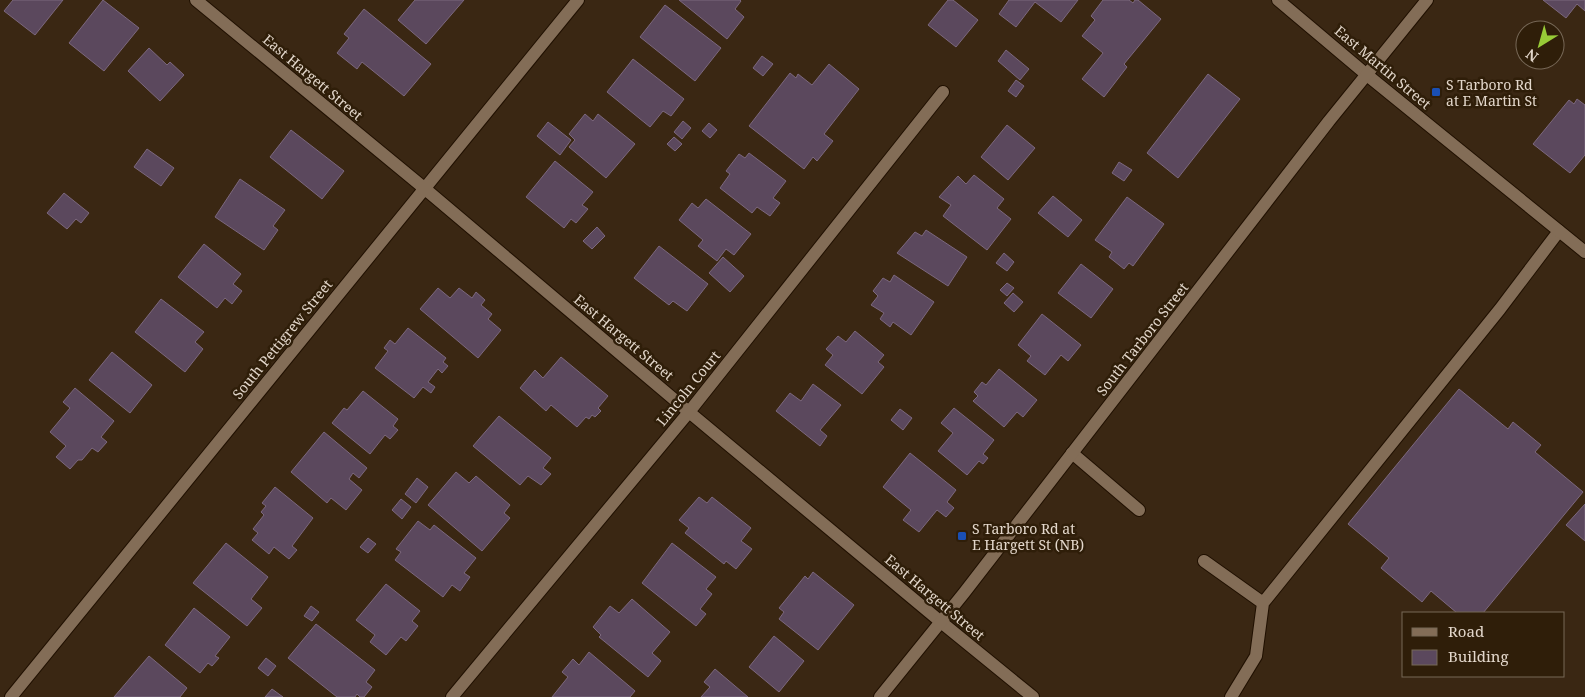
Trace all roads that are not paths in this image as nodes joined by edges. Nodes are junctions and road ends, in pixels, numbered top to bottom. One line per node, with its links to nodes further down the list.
1 (196, 0): 7 (street, East Hargett Street)
2 (578, 0): 7 (street, South Pettigrew Street)
3 (1278, 0): 5 (street, East Martin Street)
4 (1427, 0): 5 (street, South Tarboro Street)
5 (1367, 75): 8 (street, East Martin Street); 11 (street, South Tarboro Street)
6 (942, 92): 10 (street, Lincoln Court)
7 (424, 188): 10 (street, East Hargett Street); 16 (street, South Pettigrew Street)
8 (1558, 231): 9 (street, East Martin Street); 14 (street)
9 (1585, 252)
10 (689, 412): 15 (street, East Hargett Street); 17 (street, Lincoln Court)
11 (1072, 454): 12 (street); 15 (street, South Tarboro Street)
12 (1139, 510)
13 (1204, 561): 14 (street)
14 (1263, 603): 20 (street)
15 (941, 622): 18 (street, South Tarboro Street); 19 (street, East Hargett Street)
16 (11, 697)
17 (452, 697)
18 (880, 697)
19 (1033, 697)
20 (1230, 697)

